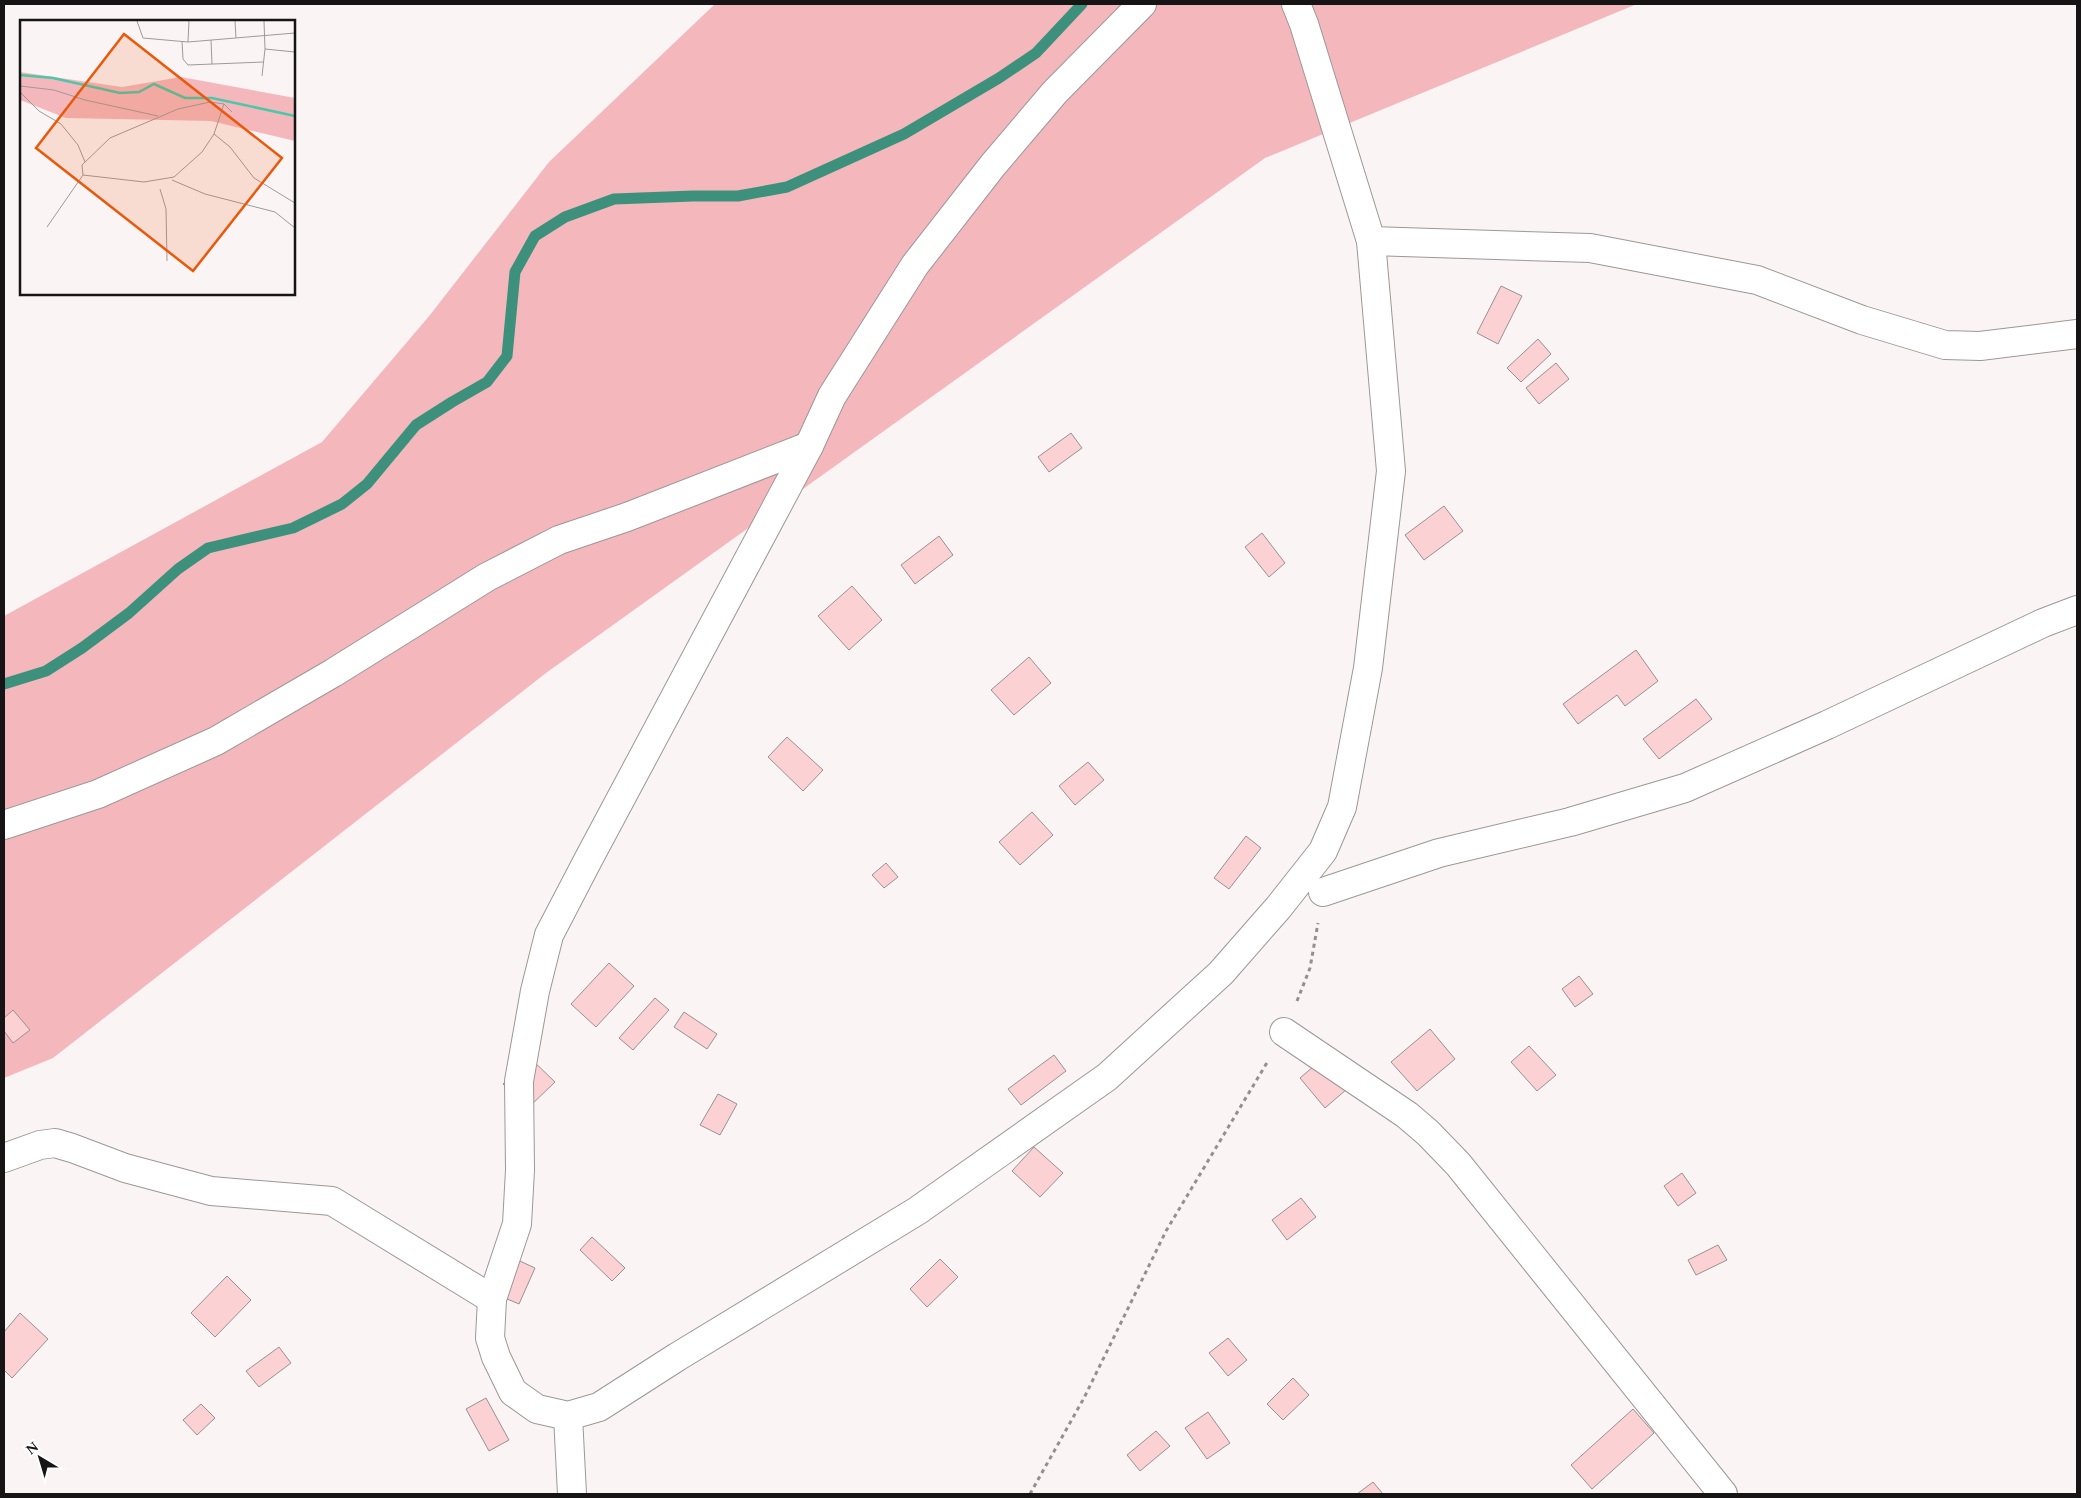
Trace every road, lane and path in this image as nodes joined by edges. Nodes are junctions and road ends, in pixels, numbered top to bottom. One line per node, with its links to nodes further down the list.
1 (1142, 4): 5 (street)
2 (1296, 4): 3 (street)
3 (1371, 241): 4 (street); 12 (street)
4 (2077, 334)
5 (809, 446): 7 (street); 11 (street)
6 (2077, 610): 8 (street)
7 (4, 825)
8 (1324, 892): 9 (path)
9 (1284, 1032): 14 (path); 15 (street)
10 (4, 1158): 11 (street)
11 (492, 1299): 12 (street)
12 (568, 1416): 13 (street)
13 (572, 1494)
14 (1030, 1494)
15 (1723, 1494)

